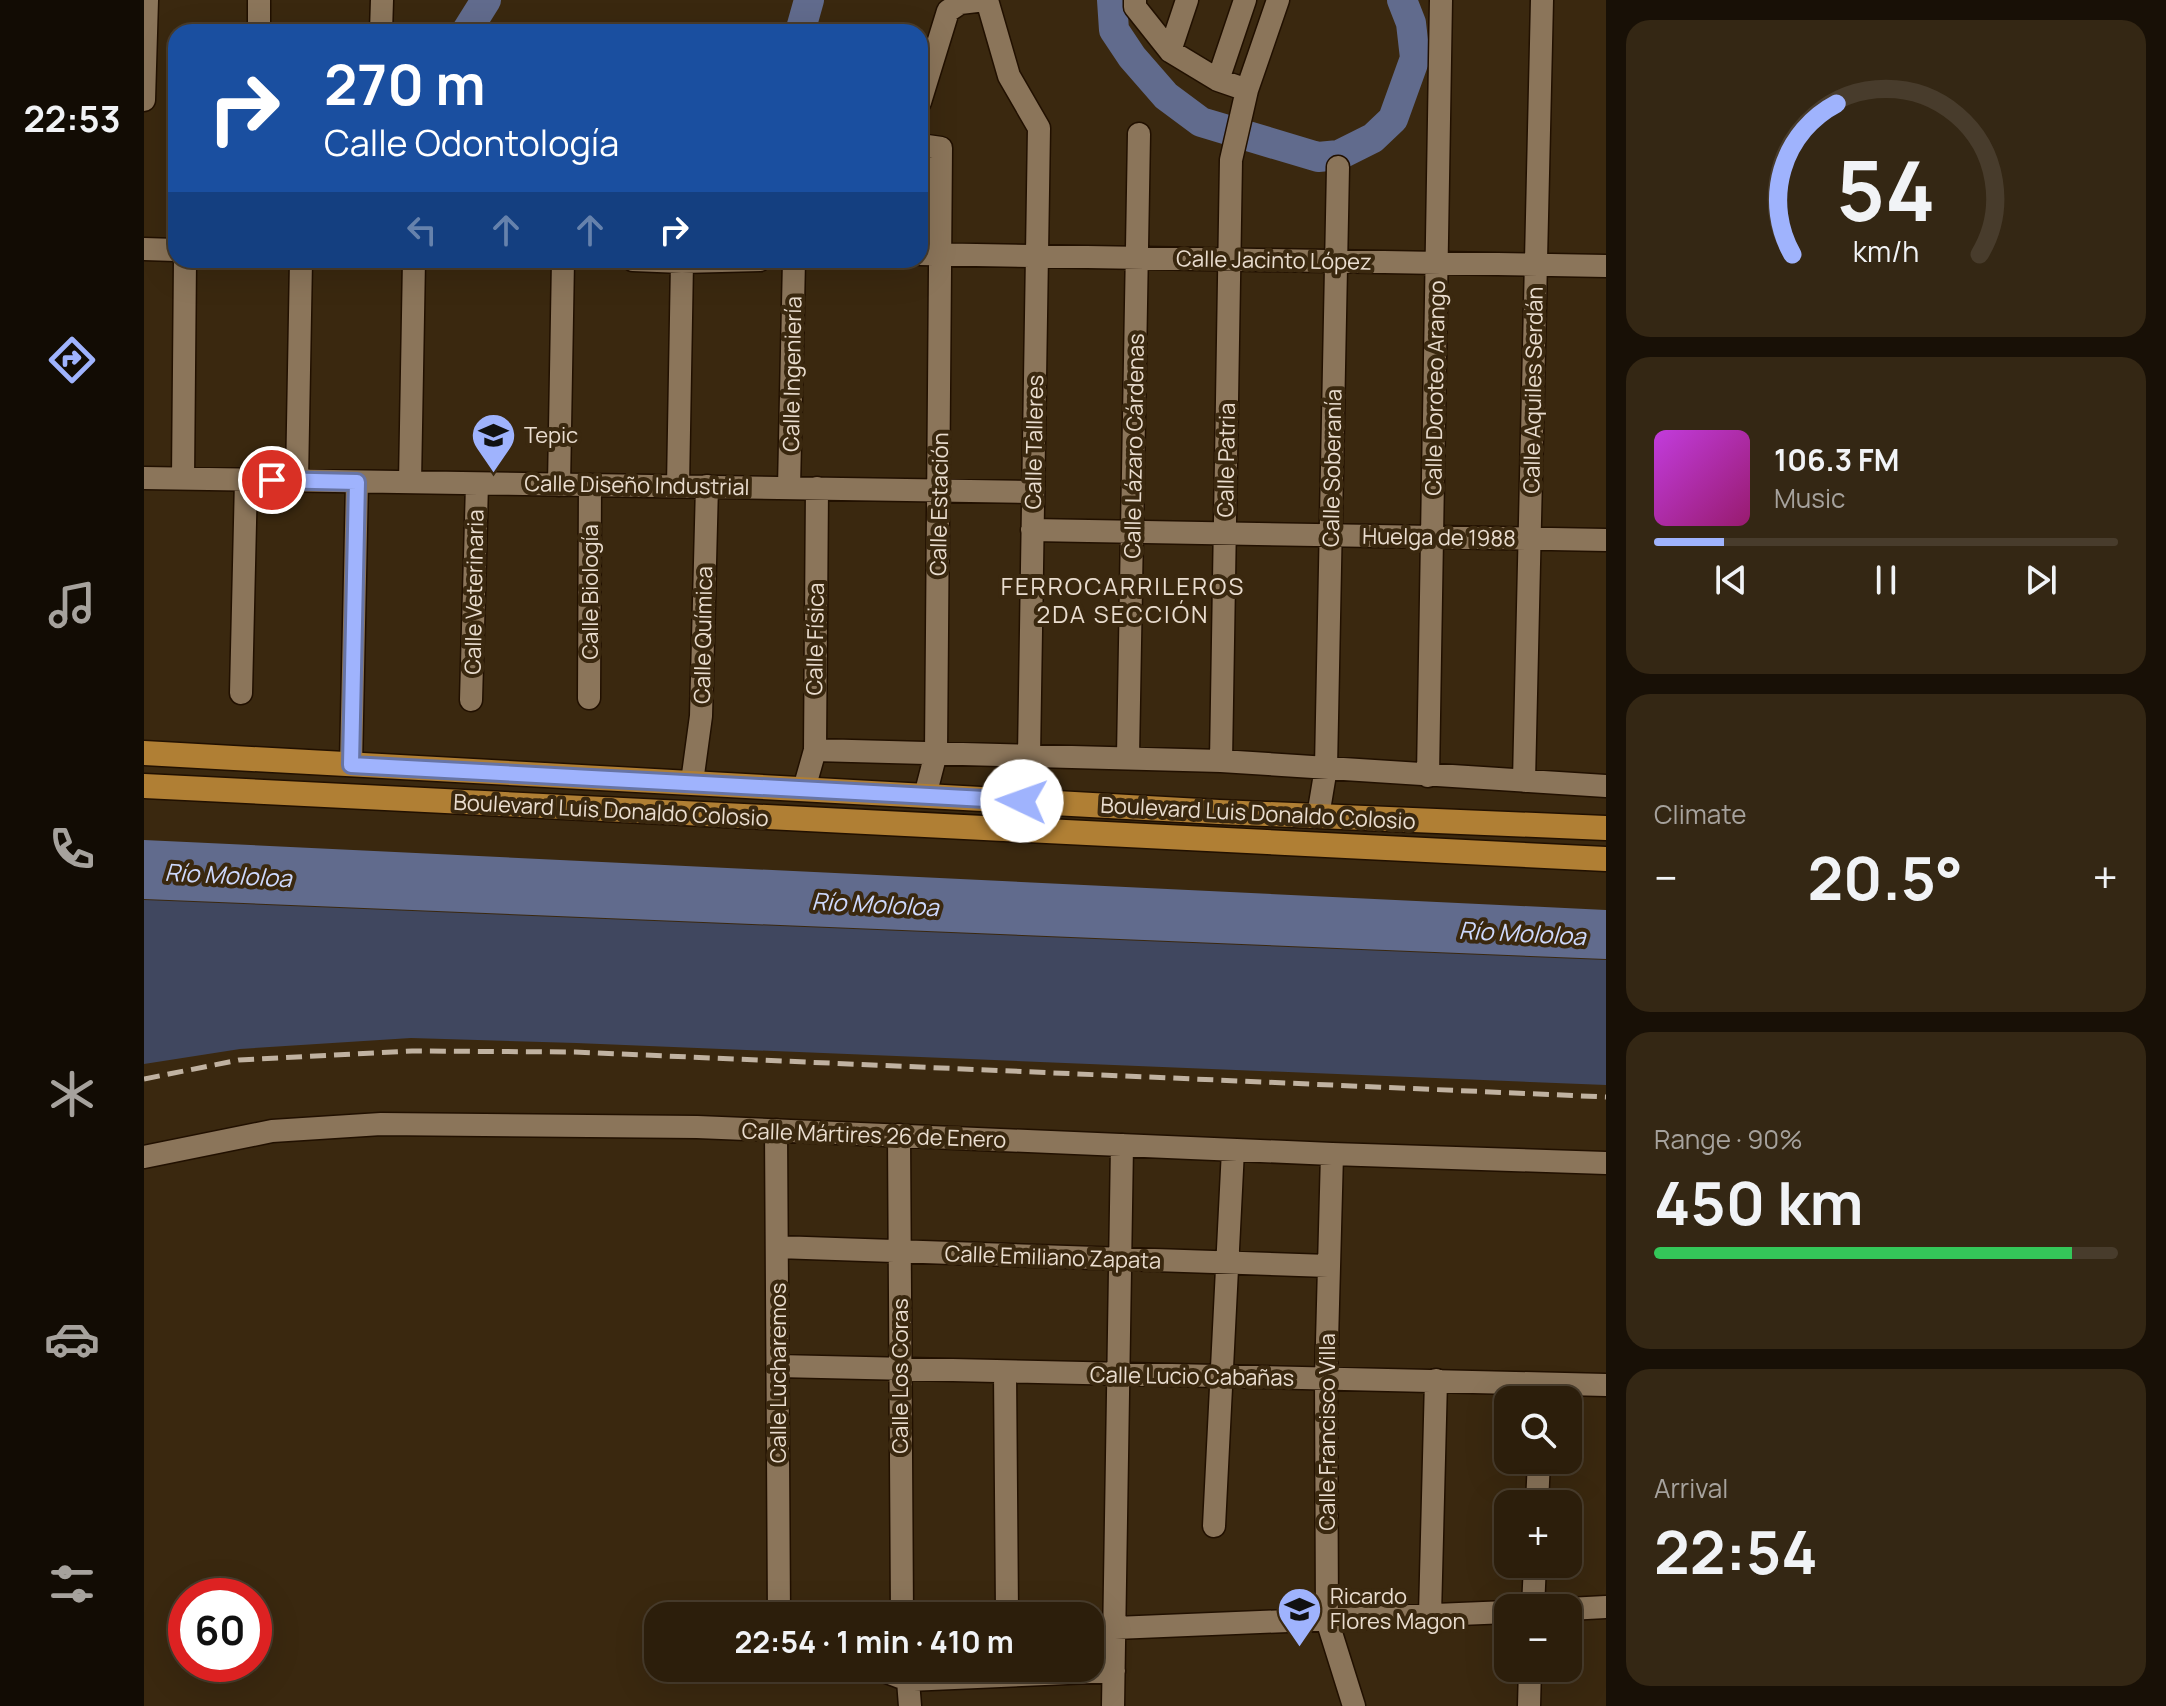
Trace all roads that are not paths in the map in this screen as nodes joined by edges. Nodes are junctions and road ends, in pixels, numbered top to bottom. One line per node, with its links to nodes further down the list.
1 (147, 0): 17 (street)
2 (259, 0): 11 (street)
3 (382, 0): 12 (street)
4 (978, 0): 14 (street); 24 (street, Calle Talleres)
5 (1135, 0): 13 (street)
6 (1187, 0): 13 (street)
7 (1245, 0): 15 (street)
8 (1278, 0): 16 (street, Calle Patria)
9 (1441, 0): 28 (street, Calle Doroteo Arango)
10 (1542, 0): 29 (street, Calle Aquiles Serdán)
11 (259, 24)
12 (381, 24)
13 (1170, 51): 15 (street)
14 (928, 76)
15 (1218, 80): 16 (street)
16 (1245, 95): 26 (street, Calle Patria)
17 (144, 100)
18 (1139, 134): 25 (street, Calle Lázaro Cárdenas)
19 (928, 146): 23 (street, Calle Estación)
20 (1338, 167): 27 (street, Calle Soberanía)
21 (144, 249): 22 (street)
22 (168, 250)
23 (931, 254): 24 (street, Calle Jacinto López); 50 (street, Calle Estación)
24 (1037, 255): 25 (street, Calle Jacinto López); 51 (street, Calle Talleres)
25 (1137, 257): 26 (street, Calle Jacinto López); 53 (street, Calle Lázaro Cárdenas)
26 (1229, 259): 27 (street, Calle Jacinto López); 54 (street, Calle Patria)
27 (1337, 261): 28 (street, Calle Jacinto López); 55 (street, Calle Soberanía)
28 (1437, 263): 29 (street, Calle Jacinto López); 56 (street, Calle Doroteo Arango)
29 (1536, 265): 30 (street, Calle Jacinto López); 57 (street, Calle Aquiles Serdán)
30 (1606, 266)
31 (185, 268): 38 (street)
32 (301, 268): 40 (street)
33 (414, 268): 42 (street)
34 (563, 268): 44 (street)
35 (682, 268): 46 (street)
36 (794, 268): 48 (street, Calle Ingeniería)
37 (144, 478): 38 (street, Calle Diseño Industrial)
38 (183, 478): 39 (street, Calle Diseño Industrial)
39 (246, 480): 40 (street, Calle Diseño Industrial); 59 (street)
40 (297, 480): 41 (street, Calle Diseño Industrial)
41 (357, 482): 42 (street, Calle Diseño Industrial); 68 (street)
42 (410, 482): 43 (street, Calle Diseño Industrial)
43 (477, 484): 44 (street, Calle Diseño Industrial); 61 (street, Calle Veterinaria)
44 (559, 485): 45 (street, Calle Diseño Industrial)
45 (590, 485): 46 (street, Calle Diseño Industrial); 60 (street, Calle Biología)
46 (678, 486): 47 (street, Calle Diseño Industrial)
47 (707, 486): 48 (street, Calle Diseño Industrial); 72 (street, Calle Química)
48 (789, 487): 49 (street, Calle Diseño Industrial)
49 (817, 488): 50 (street, Calle Diseño Industrial); 62 (street, Calle Física)
50 (939, 490): 51 (street, Calle Diseño Industrial); 64 (street, Calle Estación)
51 (1033, 492): 52 (street, Calle Talleres)
52 (1032, 530): 53 (street, Huelga de 1988); 65 (street, Calle Talleres)
53 (1132, 531): 54 (street, Huelga de 1988); 66 (street, Calle Lázaro Cárdenas)
54 (1225, 533): 55 (street, Huelga de 1988); 67 (street, Calle Patria)
55 (1331, 535): 56 (street, Huelga de 1988); 69 (street, Calle Soberanía)
56 (1432, 537): 57 (street, Huelga de 1988); 70 (street, Calle Doroteo Arango)
57 (1530, 538): 58 (street, Huelga de 1988); 71 (street, Calle Aquiles Serdán)
58 (1606, 540)
59 (241, 693)
60 (589, 698)
61 (471, 700)
62 (815, 750): 64 (street); 75 (street, Calle Física)
63 (144, 753): 68 (main road, Boulevard Luis Donaldo Colosio)
64 (936, 753): 65 (street); 76 (street, Calle Estación)
65 (1029, 756): 66 (street); 77 (street, Calle Talleres)
66 (1128, 757): 67 (street)
67 (1221, 761): 69 (street)
68 (351, 765): 72 (main road, Boulevard Luis Donaldo Colosio)
69 (1326, 768): 70 (street); 79 (street, Calle Soberanía)
70 (1428, 776): 71 (street)
71 (1524, 781): 74 (street)
72 (692, 782): 75 (main road, Boulevard Luis Donaldo Colosio)
73 (144, 786): 81 (main road, Boulevard Luis Donaldo Colosio)
74 (1606, 786)
75 (804, 789): 76 (main road, Boulevard Luis Donaldo Colosio)
76 (925, 796): 77 (main road, Boulevard Luis Donaldo Colosio)
77 (1022, 801): 78 (main road, Boulevard Luis Donaldo Colosio)
78 (1174, 809): 79 (main road, Boulevard Luis Donaldo Colosio); 81 (main road)
79 (1318, 816): 80 (main road, Boulevard Luis Donaldo Colosio)
80 (1606, 828)
81 (1172, 839): 82 (main road, Boulevard Luis Donaldo Colosio)
82 (1606, 859)
83 (776, 1130): 84 (street, Calle Mártires 26 de Enero); 88 (street, Calle Mártires 26 de Enero); 90 (street, Calle Lucharemos)
84 (899, 1135): 85 (street, Calle Mártires 26 de Enero); 91 (street, Calle Los Coras)
85 (1122, 1145): 86 (street, Calle Mártires 26 de Enero); 92 (street)
86 (1233, 1150): 87 (street, Calle Mártires 26 de Enero); 93 (street)
87 (1332, 1154): 89 (street, Calle Mártires 26 de Enero); 94 (street, Calle Francisco Villa)
88 (144, 1157)
89 (1606, 1163)
90 (777, 1247): 91 (street, Calle Emiliano Zapata); 95 (street, Calle Lucharemos)
91 (900, 1252): 92 (street, Calle Emiliano Zapata); 96 (street, Calle Los Coras)
92 (1120, 1259): 93 (street, Calle Emiliano Zapata); 98 (street)
93 (1228, 1263): 94 (street, Calle Emiliano Zapata); 99 (street)
94 (1328, 1266): 100 (street, Calle Francisco Villa)
95 (778, 1366): 96 (street, Calle Lucio Cabañas); 106 (street, Calle Lucharemos)
96 (900, 1369): 97 (street, Calle Lucio Cabañas); 107 (street, Calle Los Coras)
97 (1005, 1372): 98 (street, Calle Lucio Cabañas); 108 (street)
98 (1118, 1374): 99 (street, Calle Lucio Cabañas); 114 (street)
99 (1222, 1377): 100 (street, Calle Lucio Cabañas); 105 (street)
100 (1326, 1379): 101 (street, Calle Lucio Cabañas); 113 (street, Calle Francisco Villa)
101 (1436, 1380): 103 (street, Calle Lucio Cabañas); 112 (street)
102 (1606, 1385): 104 (street, Calle Lucio Cabañas)
103 (1494, 1387)
104 (1582, 1388)
105 (1214, 1526)
106 (779, 1602)
107 (902, 1602)
108 (1007, 1602)
109 (1606, 1607): 110 (street)
110 (1582, 1608)
111 (1494, 1613): 112 (street)
112 (1430, 1615): 113 (street)
113 (1327, 1620): 114 (street); 121 (street, Calle Francisco Villa)
114 (1115, 1628): 116 (street)
115 (1104, 1671): 116 (street)
116 (1114, 1671): 120 (street)
117 (908, 1682): 119 (street)
118 (1530, 1682): 122 (street)
119 (910, 1706)
120 (1113, 1706)
121 (1354, 1706)
122 (1529, 1706)

